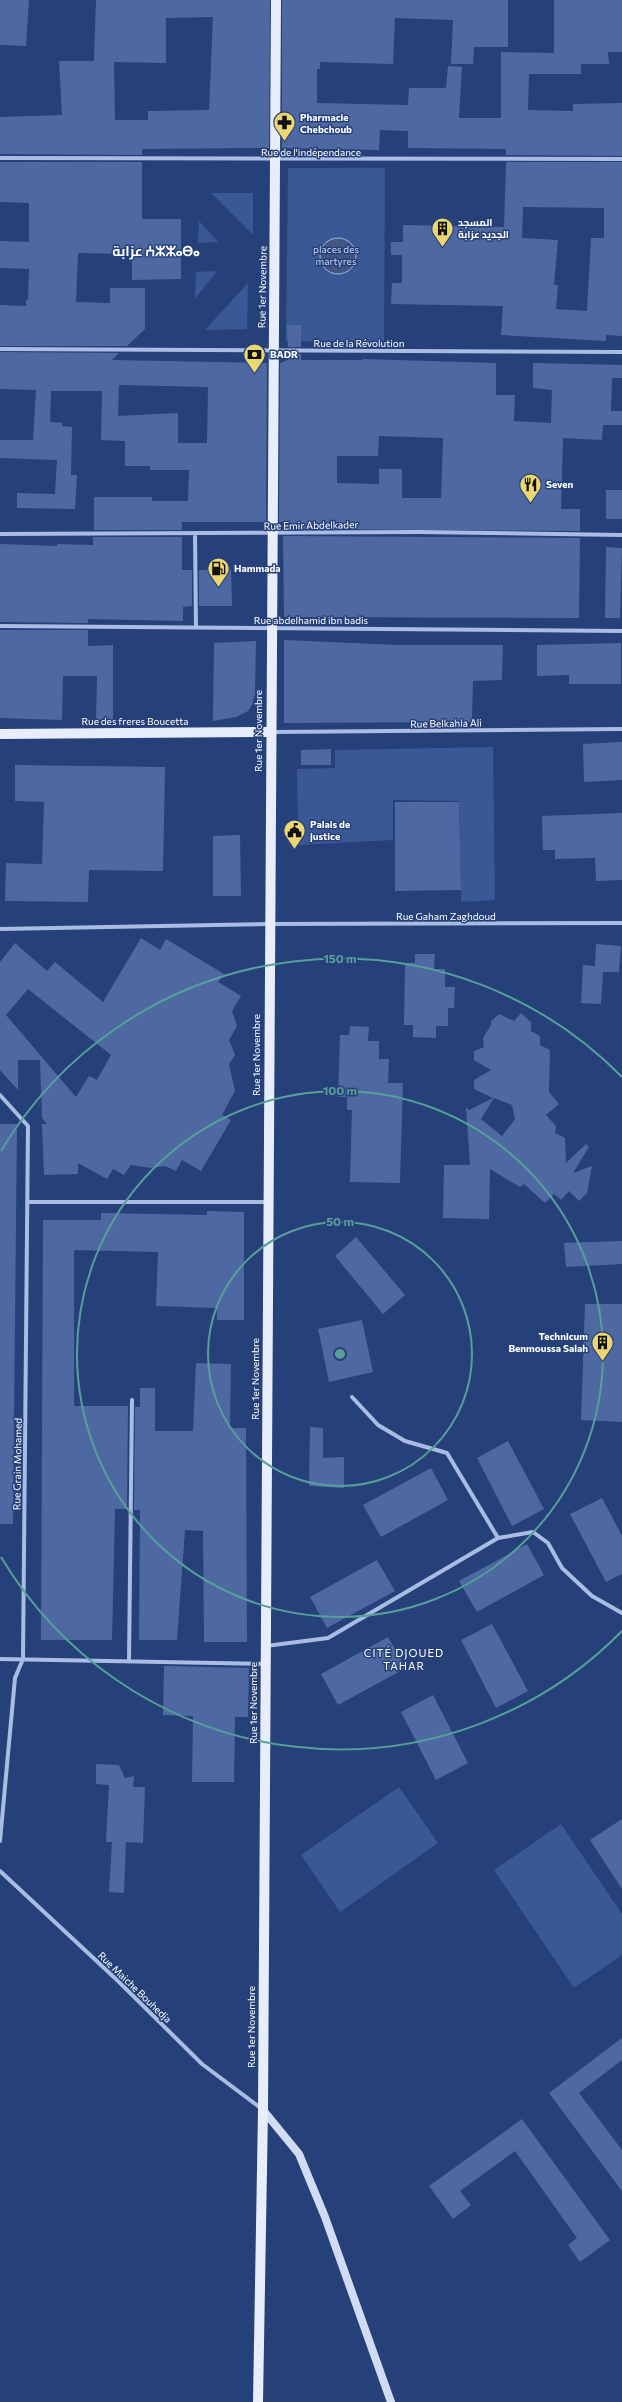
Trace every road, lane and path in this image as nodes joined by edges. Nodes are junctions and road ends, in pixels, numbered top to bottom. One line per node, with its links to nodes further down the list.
1 (276, 0): 3 (main road, Rue 1er Novembre)
2 (0, 158): 3 (street, Rue de l'indépendance)
3 (276, 160): 4 (street, Rue de l'indépendance); 6 (main road, Rue 1er Novembre)
4 (622, 160)
5 (0, 349): 6 (street, Rue de la Révolution)
6 (273, 351): 7 (street, Rue de la Révolution); 10 (main road, Rue 1er Novembre)
7 (622, 352)
8 (0, 534): 9 (street, Rue Emir Abdelkader)
9 (195, 534): 10 (street, Rue Emir Abdelkader); 13 (street)
10 (272, 534): 11 (street, Rue Emir Abdelkader); 14 (main road, Rue 1er Novembre)
11 (622, 535)
12 (0, 626): 13 (street, Rue abdelhamid ibn badis)
13 (196, 628): 14 (street, Rue abdelhamid ibn badis)
14 (271, 628): 15 (street, Rue abdelhamid ibn badis); 17 (main road, Rue 1er Novembre)
15 (622, 631)
16 (622, 729): 17 (street, Rue Belkahla Ali)
17 (270, 732): 18 (main road, Rue des freres Boucetta); 20 (main road, Rue 1er Novembre)
18 (0, 734)
19 (622, 923): 20 (street, Rue Gaham Zaghdoud)
20 (269, 924): 21 (street, Rue Gaham Zaghdoud); 24 (main road, Rue 1er Novembre)
21 (0, 929)
22 (0, 1095): 23 (street, Rue Grain Mohamed)
23 (27, 1202): 24 (street); 31 (street, Rue Grain Mohamed)
24 (267, 1202): 29 (main road, Rue 1er Novembre)
25 (352, 1397): 27 (street)
26 (132, 1400): 32 (street)
27 (498, 1538): 28 (street); 29 (street)
28 (622, 1613)
29 (265, 1646): 33 (main road, Rue 1er Novembre)
30 (0, 1659): 31 (street)
31 (23, 1659): 32 (street); 34 (street, Rue Grain Mohamed)
32 (129, 1661): 33 (street)
33 (265, 1664): 36 (main road, Rue 1er Novembre)
34 (0, 1841)
35 (0, 1870): 36 (street, Rue Maiche Bouhedja)
36 (263, 2110): 37 (main road, Rue 1er Novembre); 38 (main road)
37 (258, 2402)
38 (391, 2402)

